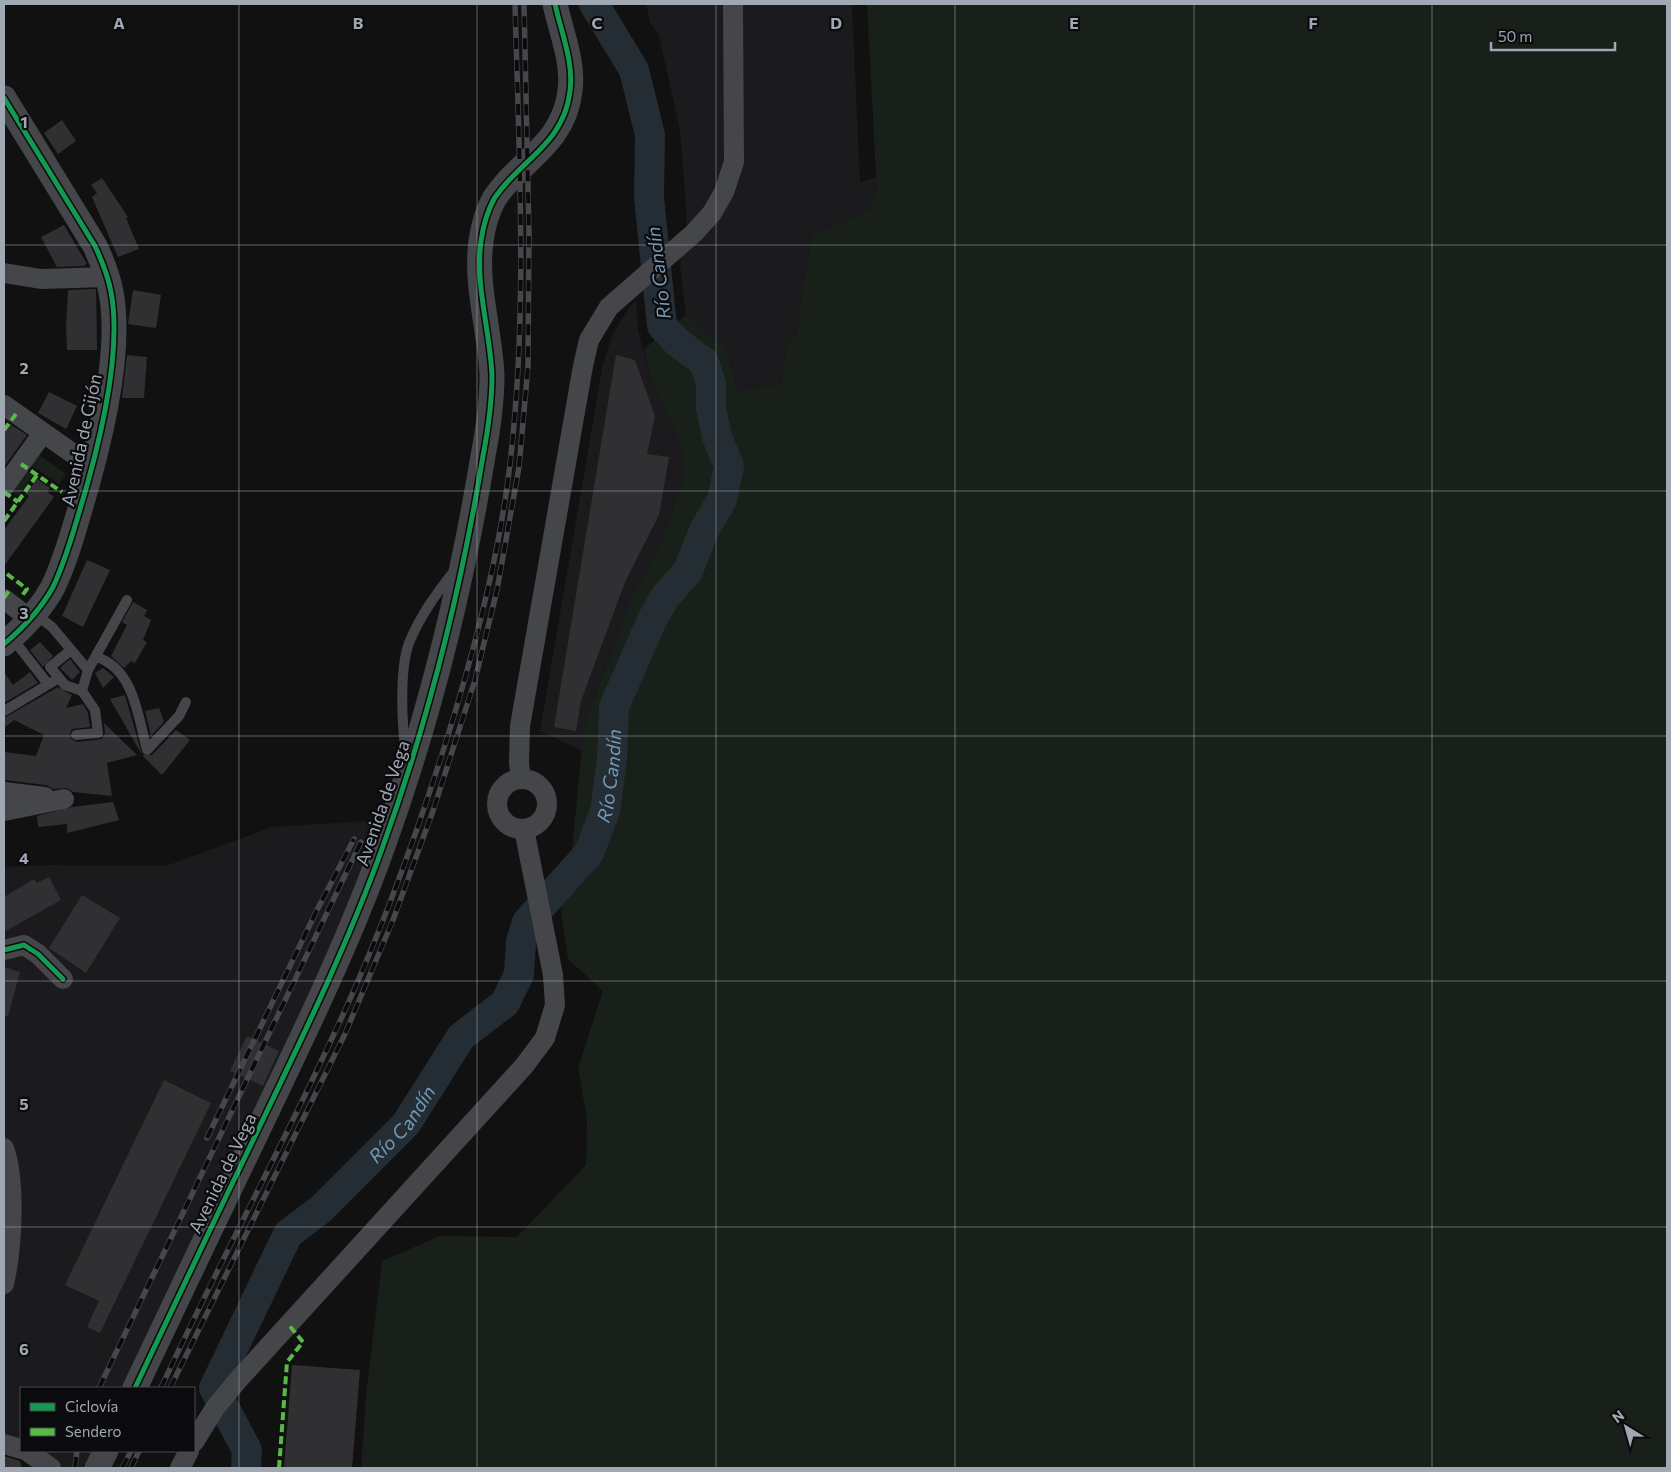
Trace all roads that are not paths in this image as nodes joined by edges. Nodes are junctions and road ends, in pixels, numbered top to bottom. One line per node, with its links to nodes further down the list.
1 (556, 4): 10 (street, Avenida de Vega)
2 (733, 4): 25 (street)
3 (4, 98): 5 (street, Avenida de Gijón)
4 (4, 273): 5 (street)
5 (108, 277): 8 (street, Avenida de Gijón)
6 (4, 405): 7 (street)
7 (43, 433): 8 (street); 9 (street)
8 (92, 467): 13 (street, Avenida de Gijón)
9 (4, 487)
10 (465, 556): 24 (street, Avenida de Vega); 24 (lane)
11 (4, 600): 13 (street)
12 (127, 600): 16 (lane)
13 (33, 616): 14 (street, Avenida de Gijón); 15 (lane)
14 (8, 640): 19 (lane)
15 (71, 650): 17 (lane); 18 (lane)
16 (96, 657): 17 (lane); 21 (lane)
17 (88, 670): 20 (lane)
18 (59, 678): 19 (lane); 20 (lane)
19 (48, 684): 22 (lane)
20 (82, 690): 23 (lane)
21 (186, 702)
22 (4, 711)
23 (76, 735)
24 (408, 769): 33 (street, Avenida de Vega)
25 (521, 779): 28 (street); 28 (street)
26 (4, 792): 27 (street)
27 (4, 811)
28 (524, 830): 34 (street)
29 (4, 950): 30 (street)
30 (63, 979)
31 (4, 1148): 32 (street)
32 (4, 1284)
33 (135, 1387)
34 (198, 1436)
35 (4, 1444): 36 (street)
36 (20, 1449)
37 (28, 1452): 40 (street)
38 (105, 1452): 41 (street)
39 (188, 1452): 42 (street)
40 (51, 1468)
41 (97, 1468)
42 (180, 1468)

